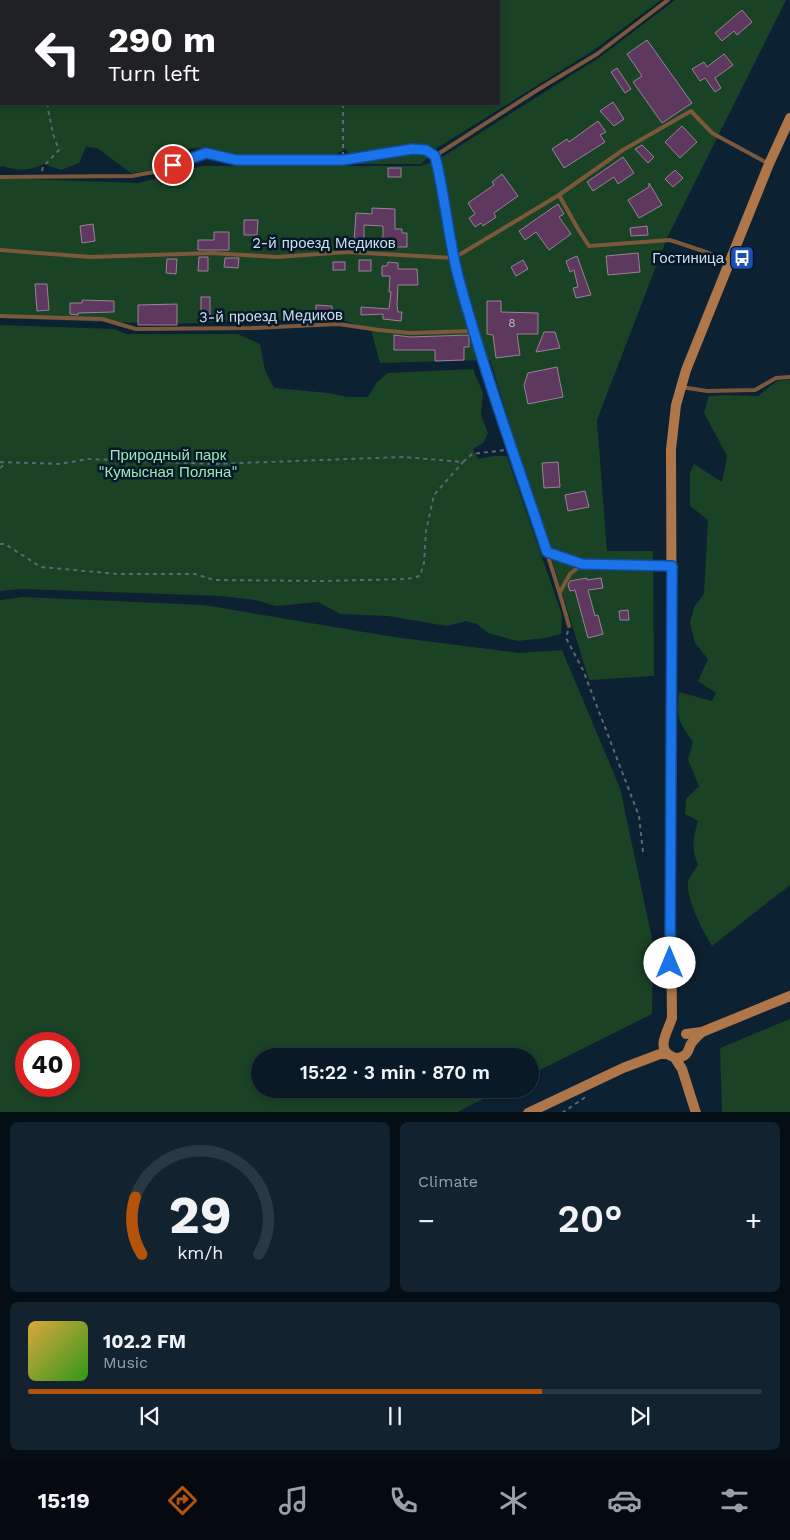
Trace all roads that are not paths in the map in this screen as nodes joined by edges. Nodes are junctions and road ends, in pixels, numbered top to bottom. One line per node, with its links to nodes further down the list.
1 (668, 0): 3 (lane)
2 (790, 118): 4 (street)
3 (435, 156): 5 (lane); 8 (lane)
4 (769, 164): 6 (lane); 9 (street)
5 (0, 177)
6 (559, 195): 8 (lane); 9 (lane)
7 (0, 250): 8 (lane, 2-й проезд Медиков)
8 (454, 258): 11 (lane)
9 (728, 264): 13 (street)
10 (0, 316): 11 (lane, 3-й проезд Медиков)
11 (473, 332): 14 (lane)
12 (790, 377): 13 (lane)
13 (681, 387): 16 (street)
14 (547, 552): 15 (lane); 17 (lane)
15 (582, 564): 16 (lane); 17 (lane)
16 (672, 566): 20 (street)
17 (560, 592): 18 (lane)
18 (569, 626)
19 (790, 996): 22 (street)
20 (672, 1018): 21 (street); 23 (street)
21 (682, 1032): 22 (street); 23 (street); 24 (street)
22 (702, 1032): 24 (street)
23 (667, 1034): 25 (street)
24 (690, 1046): 25 (street)
25 (672, 1054): 26 (street); 27 (street)
26 (528, 1112)
27 (696, 1112)

